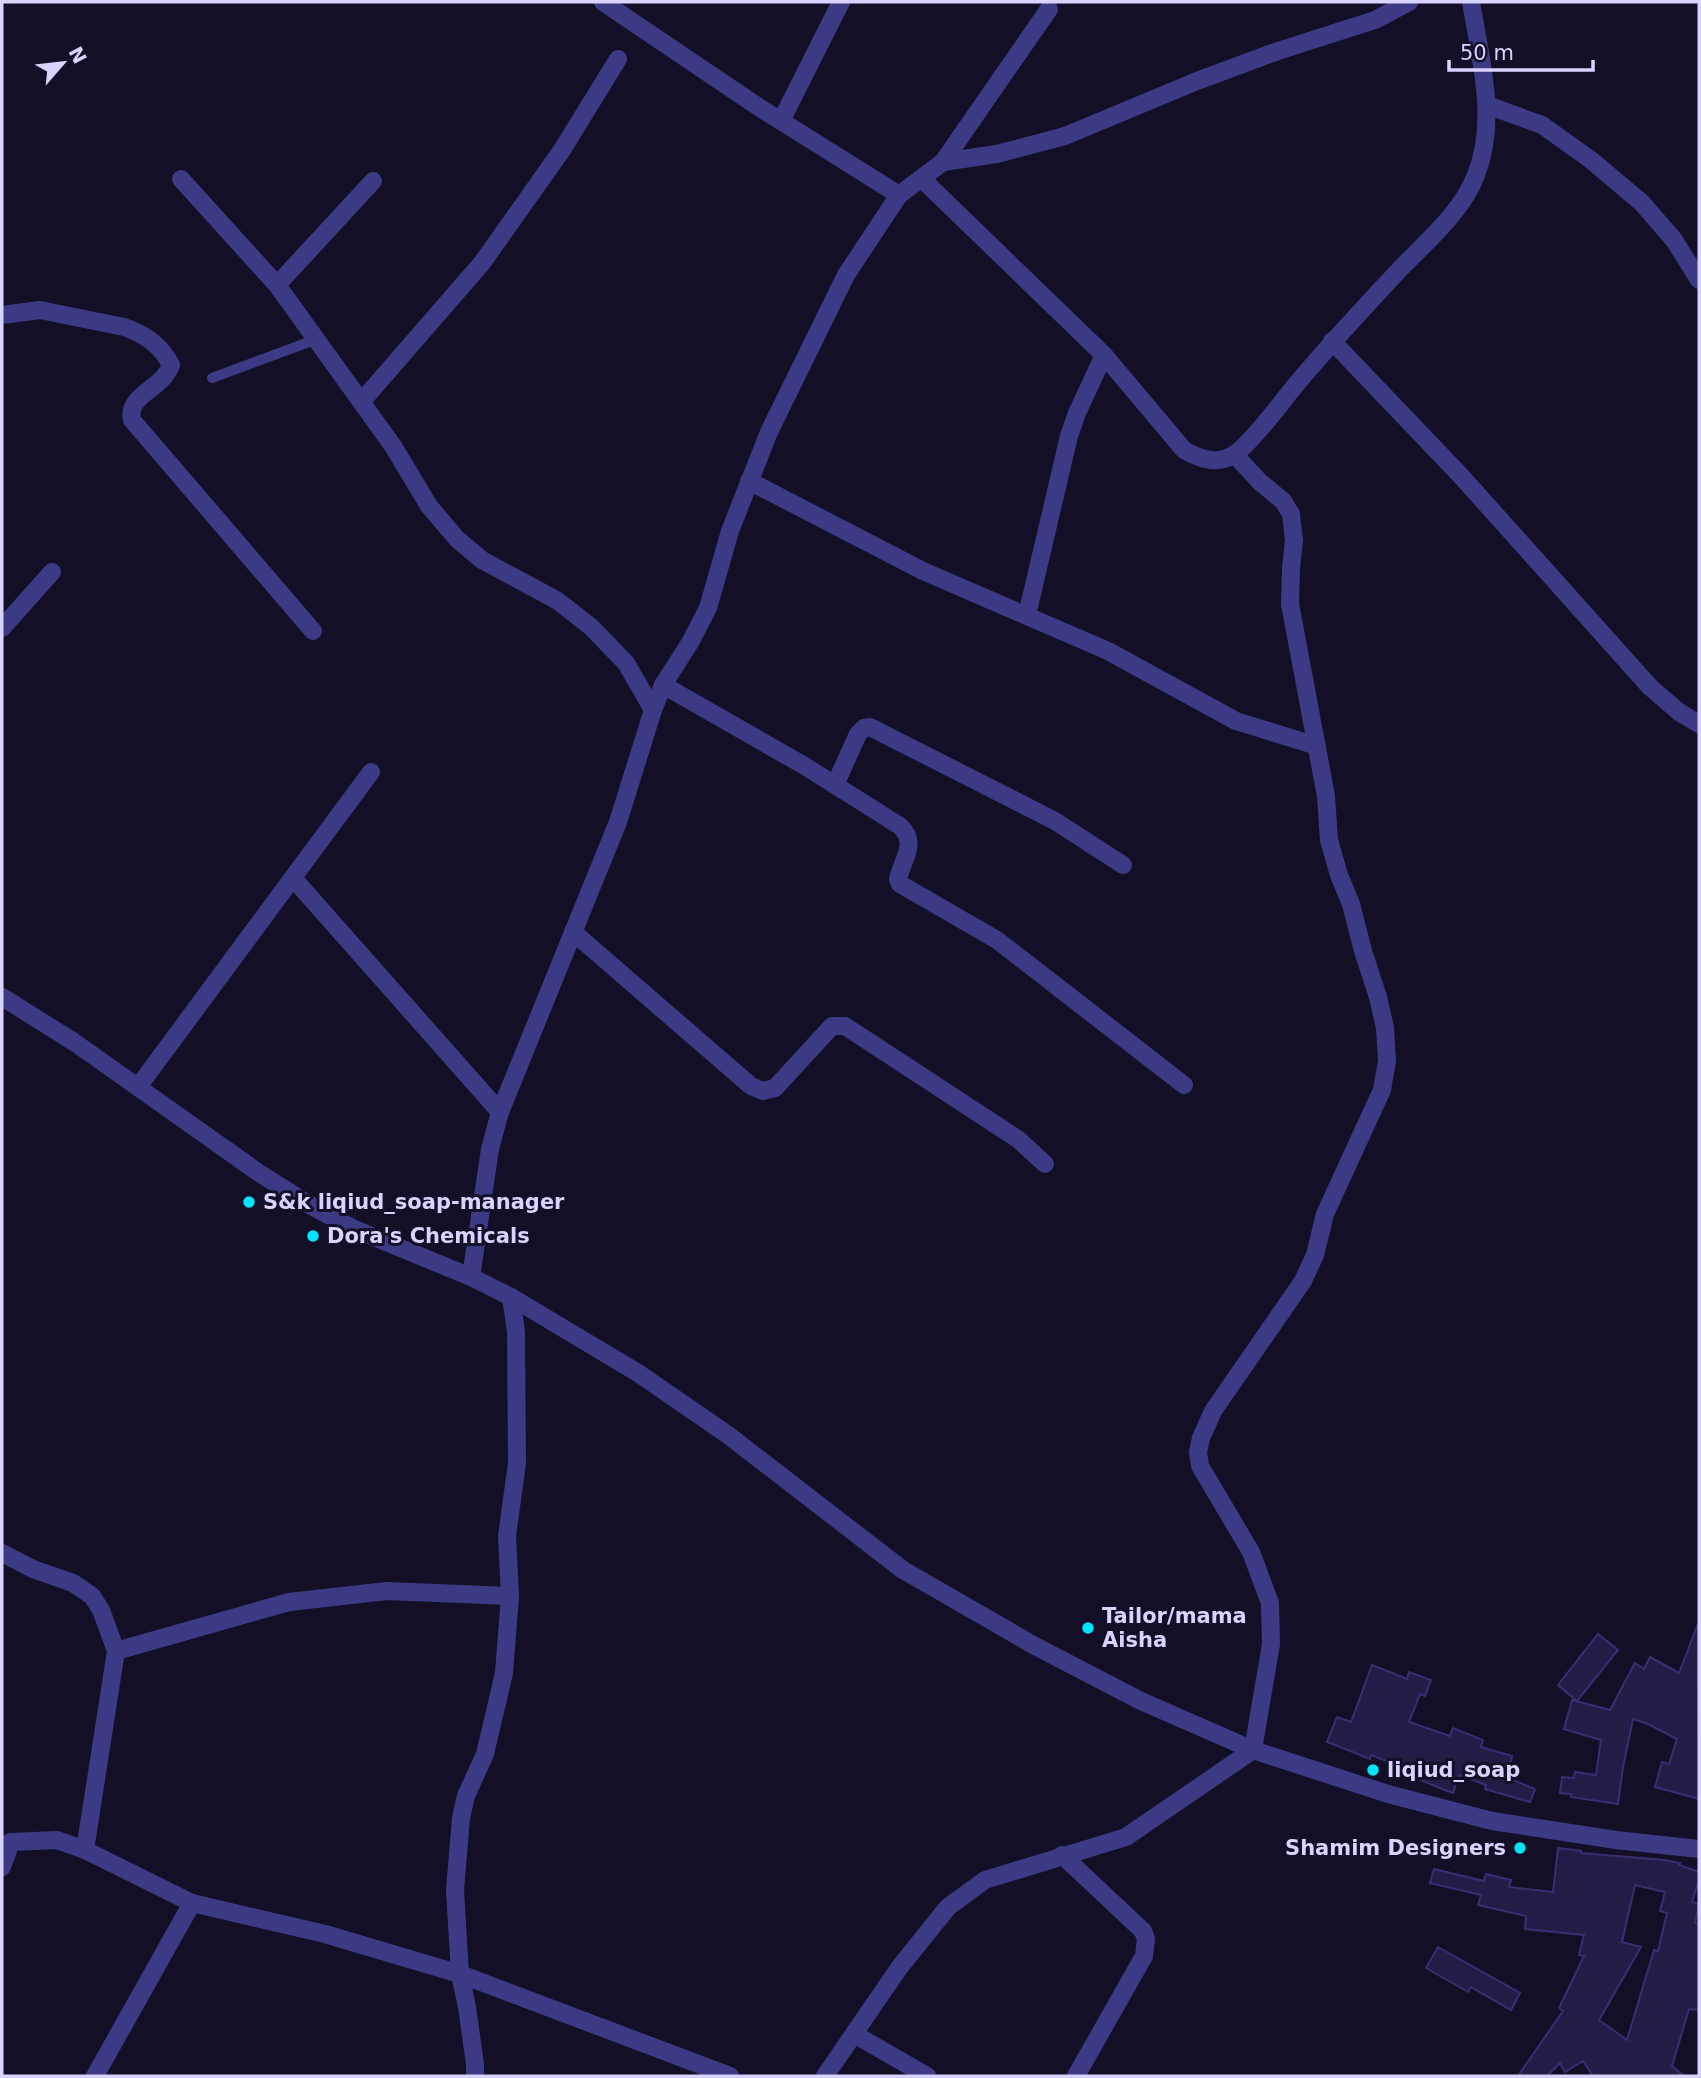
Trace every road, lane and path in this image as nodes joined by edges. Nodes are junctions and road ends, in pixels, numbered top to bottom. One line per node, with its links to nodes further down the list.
1 (603, 2): 8 (street)
2 (841, 2): 8 (street)
3 (1409, 2): 9 (street)
4 (1471, 2): 7 (street)
5 (1049, 9): 9 (street)
6 (618, 60): 21 (street)
7 (1487, 105): 14 (street); 18 (street)
8 (781, 121): 13 (street)
9 (943, 162): 11 (street)
10 (181, 179): 15 (street)
11 (922, 179): 13 (street); 19 (street)
12 (373, 181): 15 (street)
13 (900, 195): 23 (street)
14 (1699, 280)
15 (277, 285): 17 (street)
16 (2, 315): 27 (street)
17 (317, 339): 20 (lane); 21 (street)
18 (1332, 341): 22 (street); 30 (street)
19 (1104, 355): 22 (street); 25 (street)
20 (212, 378)
21 (362, 401): 29 (street)
22 (1235, 455): 31 (street)
23 (749, 481): 25 (street); 28 (street)
24 (52, 572): 26 (street)
25 (1027, 615): 31 (street)
26 (2, 628)
27 (313, 631)
28 (663, 685): 29 (street); 33 (street)
29 (653, 710): 36 (street)
30 (1699, 724)
31 (1317, 746): 47 (street)
32 (371, 772): 35 (street)
33 (835, 785): 34 (street); 38 (street)
34 (1123, 865)
35 (293, 878): 39 (street); 40 (street)
36 (573, 932): 40 (street); 41 (street)
37 (2, 997): 39 (street)
38 (1184, 1085)
39 (138, 1087): 42 (street)
40 (500, 1112): 42 (street)
41 (1045, 1164)
42 (471, 1277): 43 (street)
43 (511, 1297): 45 (street); 47 (street)
44 (2, 1553): 46 (street)
45 (510, 1597): 46 (street); 54 (street)
46 (116, 1651): 50 (street)
47 (1253, 1749): 49 (street); 51 (street)
48 (7, 1844): 50 (street); 52 (street)
49 (1699, 1849)
50 (85, 1850): 53 (street)
51 (1062, 1855): 55 (street); 61 (street)
52 (2, 1867)
53 (192, 1903): 54 (street); 56 (street)
54 (460, 1974): 57 (street); 58 (street)
55 (854, 2034): 59 (street); 60 (street)
56 (95, 2076)
57 (475, 2076)
58 (730, 2076)
59 (825, 2076)
60 (927, 2076)
61 (1076, 2076)

